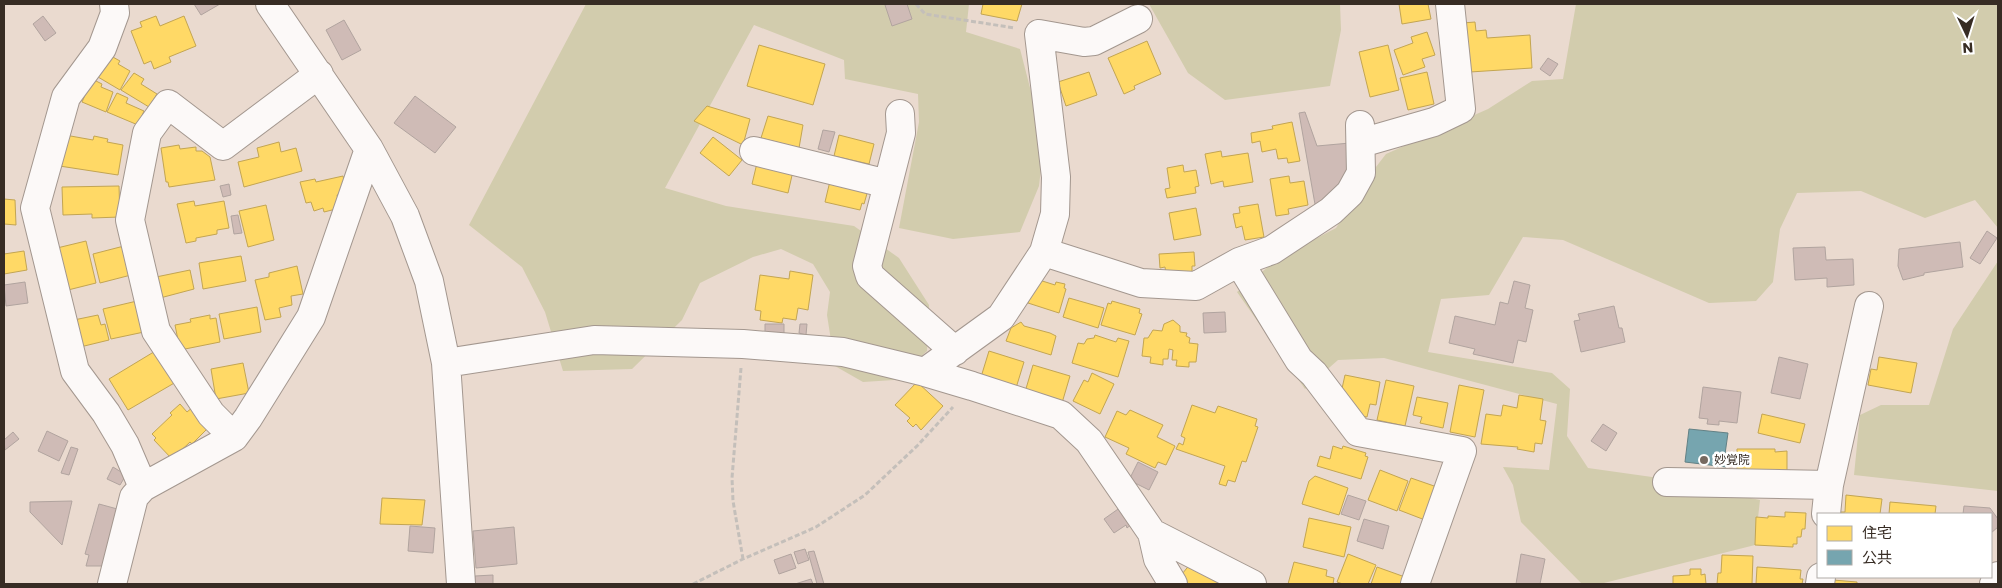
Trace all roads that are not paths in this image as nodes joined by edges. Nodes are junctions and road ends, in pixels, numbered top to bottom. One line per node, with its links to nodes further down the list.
1 (114, 4): 19 (street)
2 (270, 4): 5 (street)
3 (1450, 4): 11 (street)
4 (1138, 19): 10 (street)
5 (319, 74): 7 (street); 16 (street)
6 (900, 114): 9 (street)
7 (370, 149): 14 (street); 16 (street)
8 (754, 151): 9 (street)
9 (888, 184): 13 (street)
10 (1044, 252): 11 (street); 13 (street)
11 (1239, 262): 27 (street)
12 (1869, 306): 18 (street)
13 (955, 351): 15 (street)
14 (446, 362): 15 (street); 24 (street)
15 (925, 372): 21 (street)
16 (234, 437): 19 (street)
17 (1667, 482): 18 (street)
18 (1829, 485): 20 (street)
19 (143, 488): 23 (street)
20 (1826, 513)
21 (1152, 533): 25 (street); 26 (street)
22 (1998, 576): 28 (street)
23 (112, 584)
24 (461, 584)
25 (1173, 584)
26 (1252, 584)
27 (1415, 584)
28 (1994, 584)

